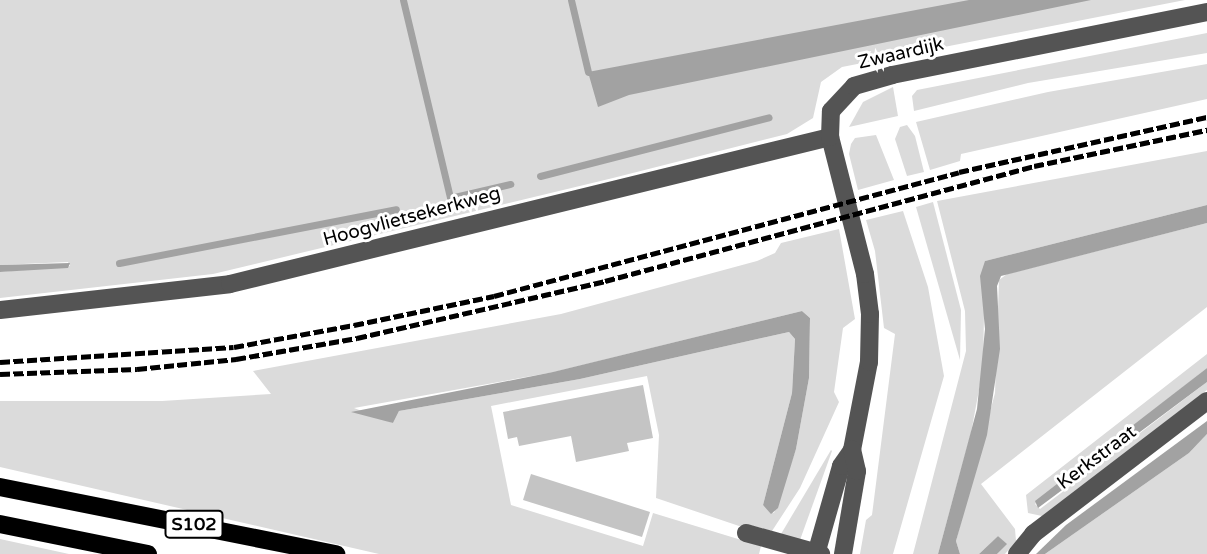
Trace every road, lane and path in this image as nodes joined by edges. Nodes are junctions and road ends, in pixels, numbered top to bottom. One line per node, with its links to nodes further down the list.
1 (1207, 12): 2 (street, Zwaardijk)
2 (830, 137): 3 (street, Hoogvlietsekerkweg); 5 (street, Zwaardijk)
3 (0, 310)
4 (1207, 401): 13 (street, Kerkstraat)
5 (852, 450): 11 (street, Zwaardijk); 12 (street, Zwaardijk)
6 (0, 487): 10 (main road, S102)
7 (0, 524): 9 (main road, S102)
8 (746, 533): 11 (street)
9 (148, 554)
10 (336, 554)
11 (818, 554)
12 (843, 554)
13 (1017, 554)

